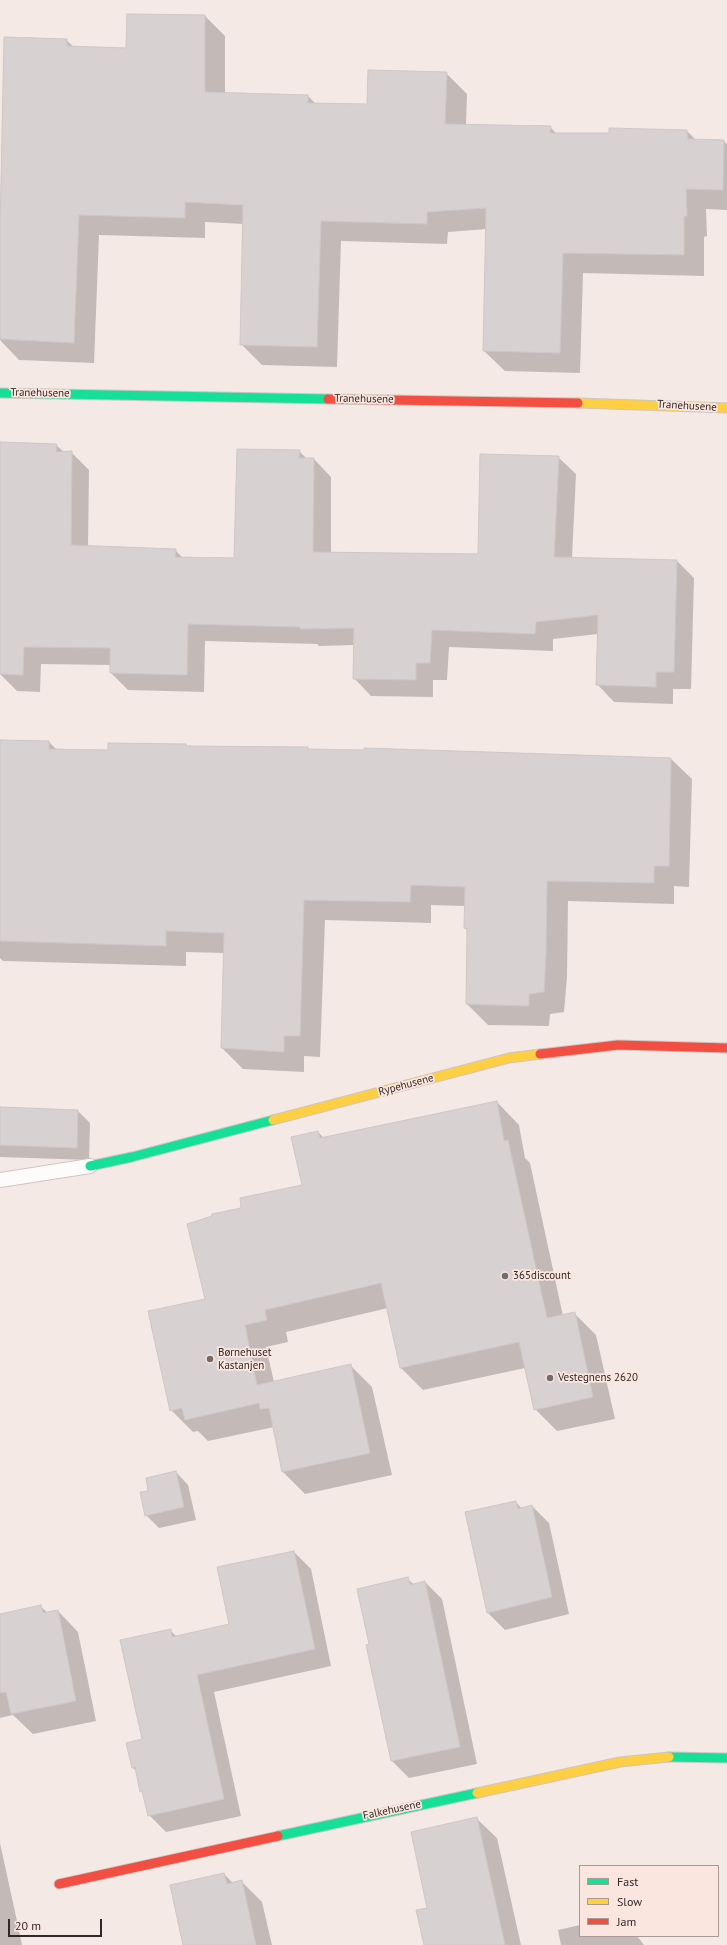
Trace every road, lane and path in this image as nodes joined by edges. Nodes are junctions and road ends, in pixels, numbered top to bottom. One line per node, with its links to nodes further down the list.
1 (0, 393): 2 (street, Tranehusene)
2 (727, 408)
3 (727, 1048): 4 (street, Rypehusene)
4 (90, 1166): 5 (lane)
5 (0, 1180)
6 (727, 1758): 7 (street, Falkehusene)
7 (59, 1884)

